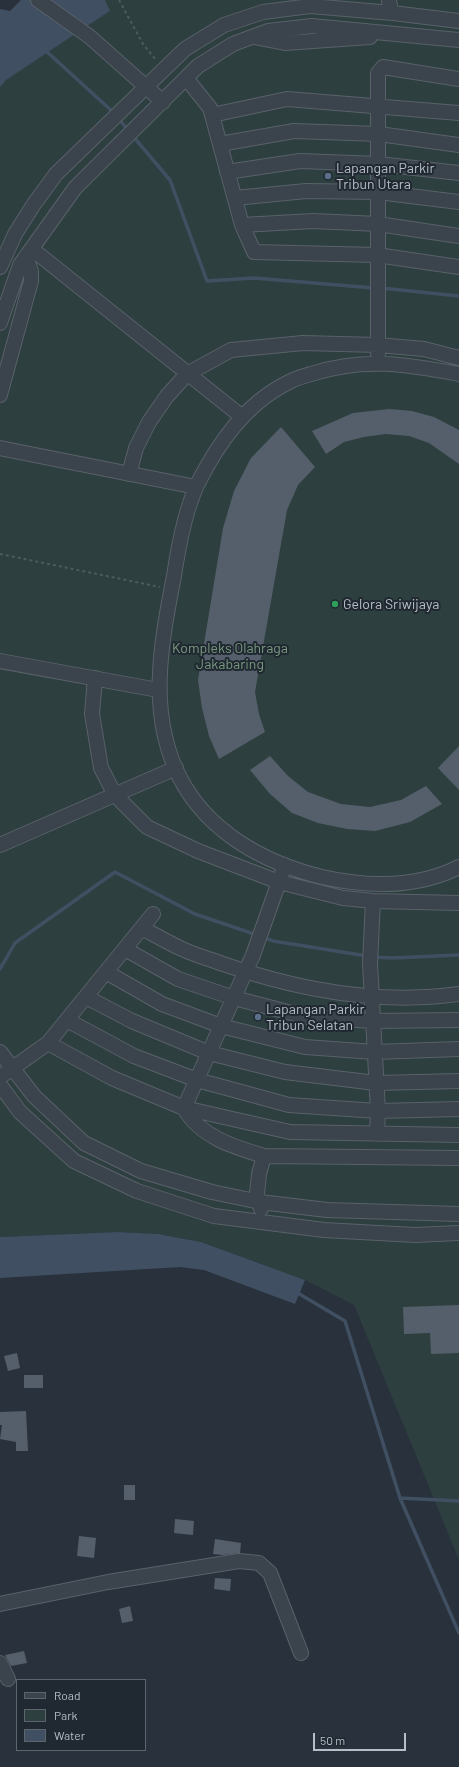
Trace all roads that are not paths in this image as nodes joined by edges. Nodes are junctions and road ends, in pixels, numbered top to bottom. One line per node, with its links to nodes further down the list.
1 (38, 0): 7 (street)
2 (390, 6): 3 (street); 7 (street)
3 (459, 21)
4 (459, 40): 5 (street)
5 (186, 78): 8 (street); 10 (street)
6 (459, 79): 9 (street)
7 (147, 88): 8 (street); 15 (street)
8 (163, 102): 16 (street)
9 (379, 105): 10 (street); 11 (street); 12 (street)
10 (212, 114): 13 (street)
11 (459, 114)
12 (379, 134): 13 (street); 14 (street); 17 (street)
13 (220, 144): 18 (street)
14 (459, 145)
15 (85, 146): 16 (street); 28 (street)
16 (101, 163): 26 (street)
17 (378, 164): 18 (street); 19 (street); 20 (street)
18 (227, 172): 21 (street)
19 (459, 173)
20 (378, 192): 21 (street); 22 (street); 23 (street)
21 (235, 198): 24 (street)
22 (459, 202)
23 (378, 224): 24 (street); 25 (street); 27 (street)
24 (242, 225): 27 (street)
25 (459, 236)
26 (29, 253): 30 (street); 34 (street); 36 (street)
27 (377, 255): 29 (street); 31 (street)
28 (0, 267)
29 (459, 267)
30 (0, 323)
31 (378, 345): 32 (street); 33 (street); 34 (street)
32 (459, 358)
33 (379, 363): 35 (street); 37 (street)
34 (187, 374): 37 (street); 39 (street)
35 (459, 374)
36 (0, 395)
37 (241, 416): 40 (street)
38 (0, 448): 39 (street)
39 (129, 474): 40 (street)
40 (196, 487): 43 (street)
41 (0, 661): 42 (street)
42 (95, 678): 43 (street); 45 (street)
43 (158, 690): 44 (street)
44 (176, 768): 45 (street); 47 (street)
45 (116, 795): 46 (street); 49 (street)
46 (0, 845)
47 (285, 865): 49 (street); 50 (street)
48 (459, 867): 50 (street)
49 (279, 882): 51 (street); 58 (street)
50 (345, 882): 51 (street)
51 (343, 898): 52 (street)
52 (373, 901): 53 (street); 61 (street)
53 (459, 903)
54 (153, 914): 55 (street)
55 (142, 928): 56 (street); 58 (street)
56 (126, 949): 57 (street); 62 (street)
57 (106, 972): 60 (street); 66 (street)
58 (245, 972): 61 (street); 62 (street)
59 (459, 994): 61 (street)
60 (86, 997): 63 (street); 71 (street)
61 (372, 997): 65 (street)
62 (234, 998): 65 (street); 66 (street)
63 (67, 1020): 67 (street); 74 (street)
64 (459, 1020): 65 (street)
65 (373, 1021): 70 (street)
66 (221, 1026): 70 (street); 71 (street)
67 (48, 1043): 72 (street); 78 (street)
68 (459, 1049): 70 (street)
69 (0, 1052): 72 (street)
70 (375, 1052): 76 (street)
71 (209, 1053): 74 (street); 76 (street)
72 (13, 1069): 73 (street); 85 (street)
73 (0, 1078)
74 (197, 1080): 78 (street); 80 (street)
75 (459, 1081): 76 (street)
76 (376, 1083): 80 (street)
77 (0, 1085): 87 (street)
78 (184, 1108): 81 (street); 83 (street)
79 (459, 1109): 80 (street)
80 (378, 1111): 81 (street)
81 (377, 1134): 82 (street)
82 (459, 1135)
83 (264, 1156): 84 (street); 85 (street)
84 (459, 1158)
85 (260, 1202): 86 (street); 87 (street)
86 (459, 1214)
87 (262, 1222): 88 (street)
88 (459, 1233)
89 (0, 1604): 90 (street)
90 (301, 1653)
91 (0, 1663): 92 (street)
92 (8, 1679)

